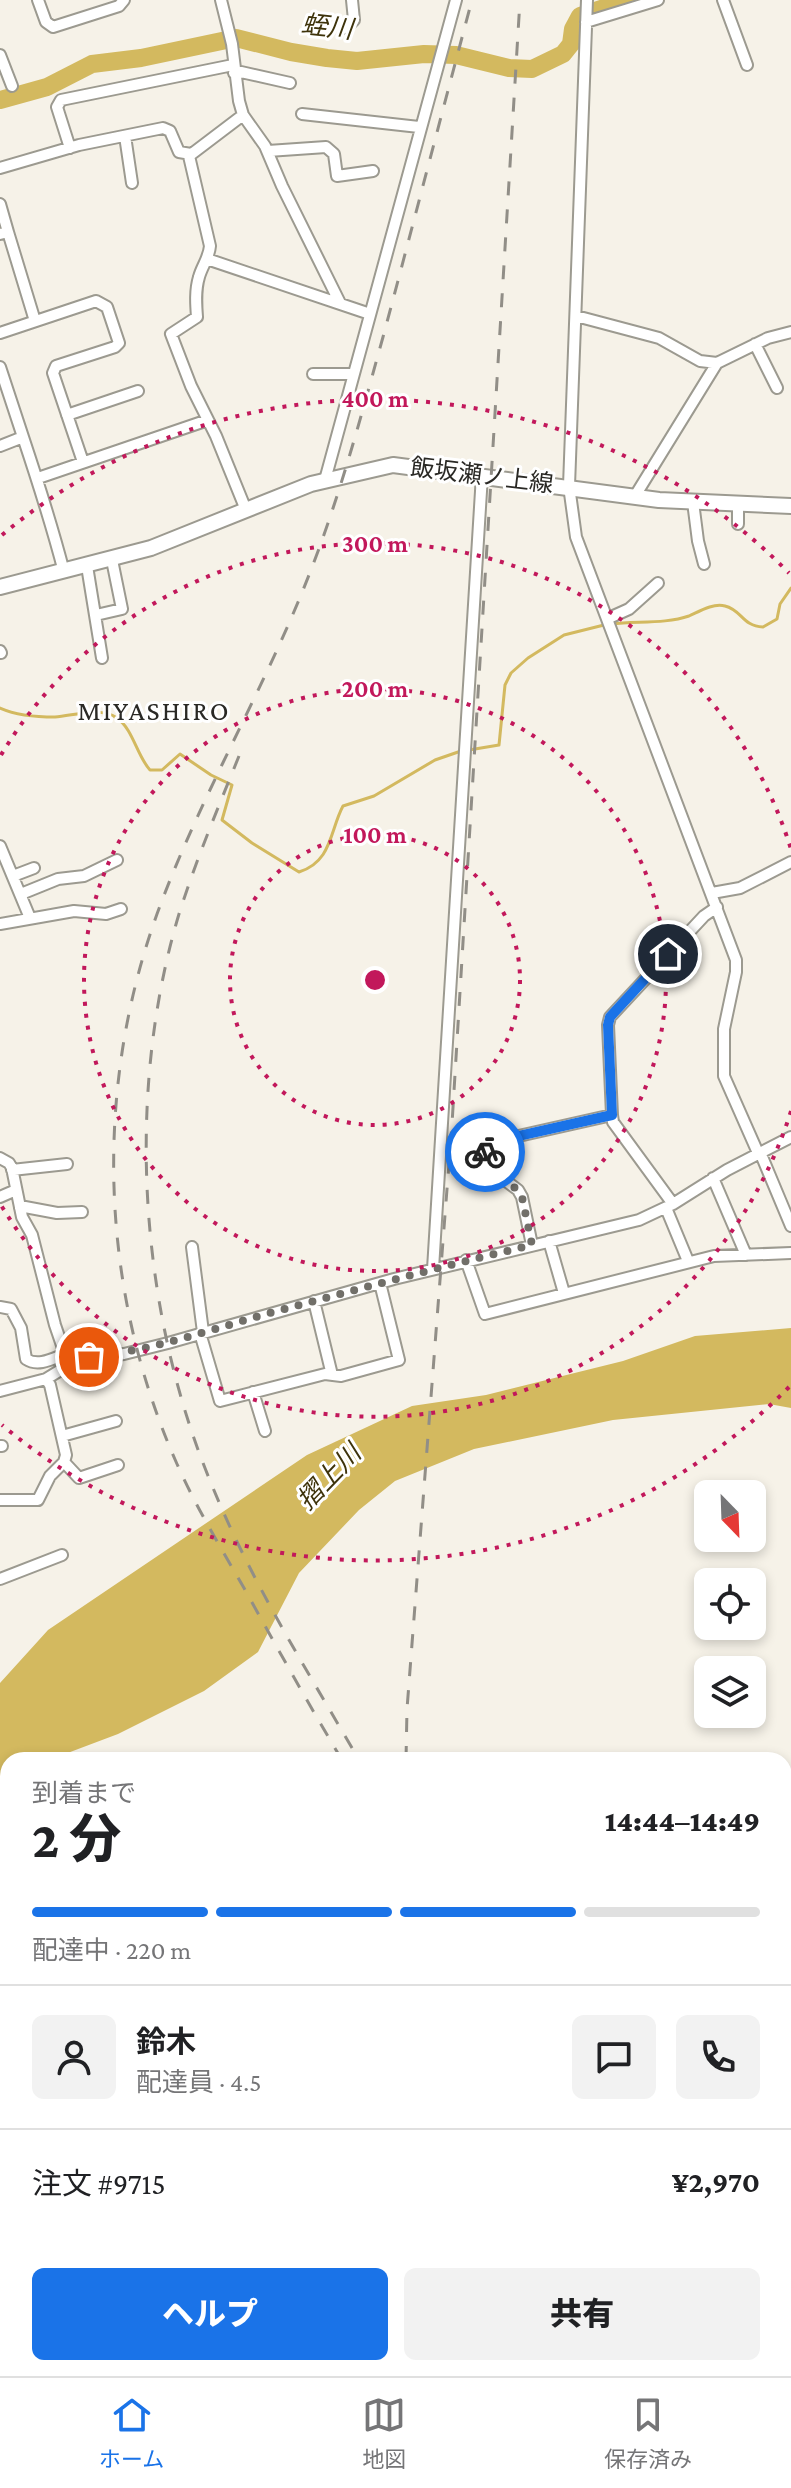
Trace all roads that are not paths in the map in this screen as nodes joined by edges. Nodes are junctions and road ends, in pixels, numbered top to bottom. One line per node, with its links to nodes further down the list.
1 (38, 0): 2 (street)
2 (124, 0)
3 (221, 0): 13 (street)
4 (352, 0): 10 (street)
5 (456, 0): 18 (street)
6 (658, 0): 9 (street)
7 (723, 0): 12 (street)
8 (587, 3): 9 (street)
9 (586, 20): 31 (street)
10 (346, 28)
11 (0, 55): 15 (street)
12 (747, 65)
13 (234, 69): 14 (street); 17 (street); 20 (street)
14 (290, 83)
15 (12, 86)
16 (302, 114): 18 (street)
17 (243, 115): 21 (street); 22 (street)
18 (419, 127): 30 (street)
19 (125, 136): 20 (street); 22 (street); 25 (street)
20 (70, 148): 23 (street)
21 (268, 151): 24 (street); 29 (street)
22 (191, 154): 28 (street)
23 (0, 168)
24 (373, 171)
25 (132, 183)
26 (0, 204): 27 (street)
27 (4, 233): 32 (street)
28 (207, 259): 29 (street); 44 (street)
29 (340, 303): 30 (street)
30 (370, 314): 39 (street)
31 (576, 316): 36 (street); 51 (street)
32 (35, 321): 34 (street); 43 (street)
33 (791, 332): 35 (street)
34 (0, 333)
35 (755, 344): 36 (street); 40 (street)
36 (717, 363): 52 (street)
37 (0, 367): 42 (street)
38 (313, 374): 39 (street)
39 (353, 374): 50 (street)
40 (777, 388)
41 (138, 391): 43 (street)
42 (4, 392): 45 (street)
43 (67, 415): 47 (street)
44 (208, 420): 47 (street); 56 (street)
45 (23, 437): 46 (street); 49 (street)
46 (0, 446)
47 (83, 462): 49 (street)
48 (482, 475): 50 (main road, 飯坂瀬ノ上線); 51 (main road, 飯坂瀬ノ上線); 98 (street)
49 (38, 478): 61 (street)
50 (325, 480): 56 (main road, 飯坂瀬ノ上線)
51 (569, 486): 52 (main road, 飯坂瀬ノ上線); 65 (street)
52 (635, 496): 53 (main road, 飯坂瀬ノ上線)
53 (693, 502): 54 (main road, 飯坂瀬ノ上線); 59 (street)
54 (738, 502): 55 (main road, 飯坂瀬ノ上線); 57 (street)
55 (791, 506)
56 (246, 510): 58 (main road, 飯坂瀬ノ上線)
57 (738, 524)
58 (112, 560): 60 (main road, 飯坂瀬ノ上線); 64 (street)
59 (704, 564)
60 (87, 566): 61 (main road, 飯坂瀬ノ上線); 64 (street)
61 (64, 572): 63 (main road, 飯坂瀬ノ上線)
62 (658, 583): 65 (street)
63 (0, 587)
64 (96, 615): 66 (street)
65 (609, 618): 72 (street)
66 (102, 658)
67 (0, 846): 71 (street)
68 (117, 860): 73 (street)
69 (791, 862): 72 (street)
70 (34, 868): 71 (street)
71 (7, 872): 73 (street)
72 (712, 893): 74 (street)
73 (21, 894): 76 (street)
74 (717, 907): 78 (street); 80 (street)
75 (121, 909): 76 (street)
76 (30, 918): 77 (street)
77 (0, 924)
78 (612, 1115): 87 (street); 92 (street)
79 (791, 1137): 80 (street)
80 (759, 1153): 84 (street); 90 (street)
81 (0, 1158): 83 (street)
82 (67, 1164): 83 (street)
83 (12, 1170): 85 (street)
84 (713, 1178): 87 (street); 95 (street)
85 (16, 1190): 86 (street); 88 (street)
86 (0, 1197)
87 (670, 1206): 91 (street); 97 (street)
88 (20, 1208): 89 (street); 104 (street)
89 (82, 1212)
90 (791, 1226)
91 (549, 1241): 92 (street); 100 (street)
92 (532, 1245): 96 (street)
93 (192, 1247): 103 (street)
94 (791, 1253): 95 (street)
95 (746, 1255): 97 (street)
96 (466, 1260): 98 (street); 100 (street)
97 (688, 1261): 100 (street)
98 (433, 1269): 99 (street)
99 (380, 1283): 101 (street); 105 (street)
100 (564, 1293)
101 (314, 1301): 103 (street); 105 (street)
102 (0, 1307): 104 (street)
103 (202, 1333): 104 (street); 108 (street)
104 (67, 1359): 106 (street)
105 (332, 1375): 108 (street)
106 (46, 1379): 107 (street); 111 (street)
107 (0, 1391)
108 (253, 1392): 110 (street)
109 (116, 1421): 111 (street)
110 (265, 1431)
111 (62, 1436): 112 (street)
112 (64, 1462): 113 (street); 114 (street)
113 (118, 1465)
114 (0, 1500)
115 (62, 1555): 116 (street)
116 (0, 1579)

